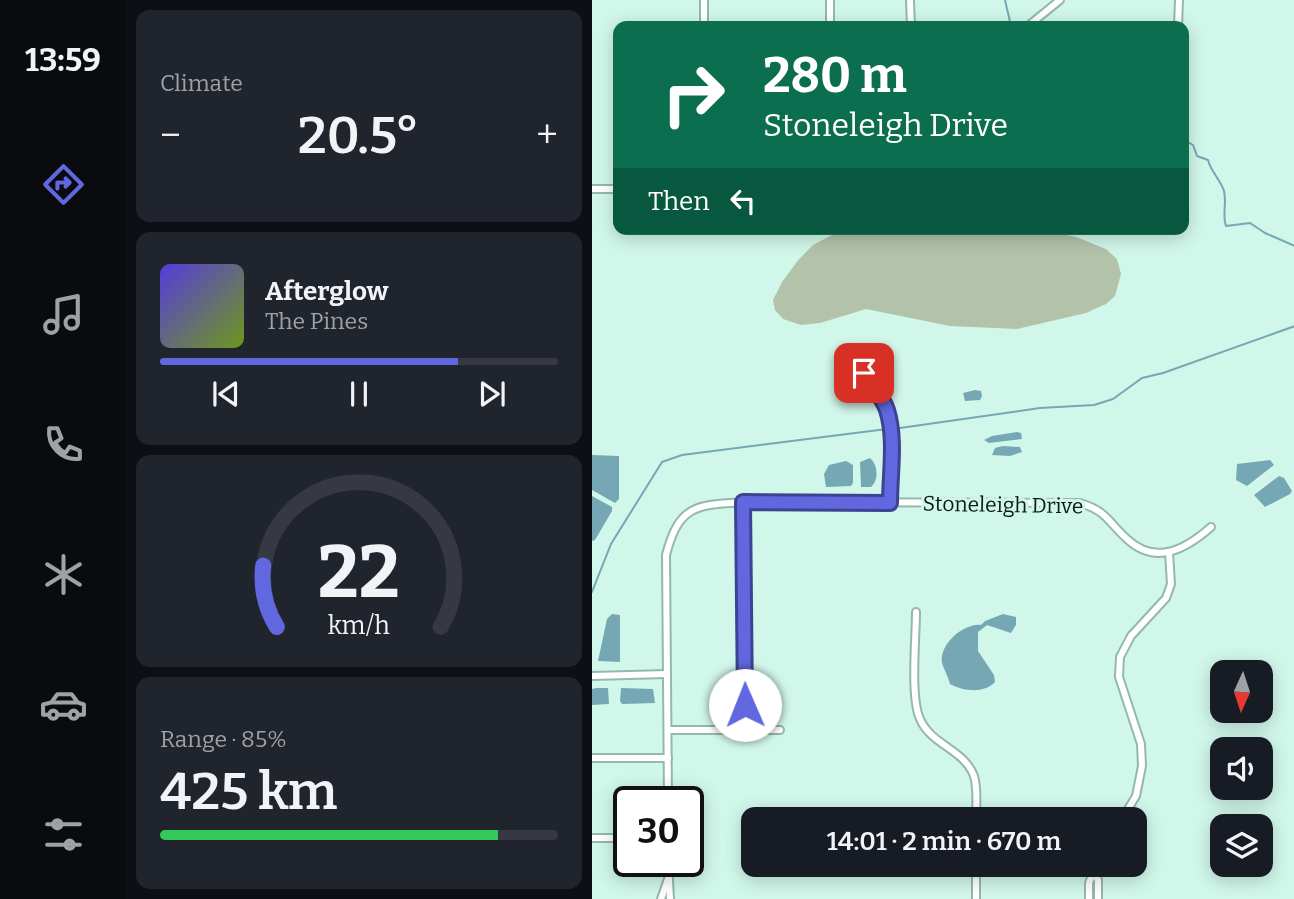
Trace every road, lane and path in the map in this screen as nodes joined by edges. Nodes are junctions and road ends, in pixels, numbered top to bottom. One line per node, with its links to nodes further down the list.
1 (704, 0): 6 (street)
2 (830, 0): 7 (street)
3 (910, 0): 8 (street)
4 (1060, 0): 9 (street)
5 (1179, 0): 10 (street)
6 (705, 21)
7 (830, 21)
8 (911, 21)
9 (1034, 21)
10 (1178, 21)
11 (592, 189): 12 (street)
12 (613, 189)
13 (870, 384): 15 (street)
14 (743, 502): 15 (street, Stoneleigh Drive); 19 (street, Stoneleigh Drive); 22 (street)
15 (890, 503): 17 (street, Stoneleigh Drive)
16 (1211, 527): 17 (street)
17 (1170, 554): 28 (street)
18 (916, 612): 27 (street)
19 (667, 674): 20 (street); 21 (street, Stoneleigh Drive)
20 (592, 676)
21 (668, 730): 22 (street); 25 (street, Stoneleigh Drive)
22 (745, 730): 23 (street)
23 (780, 730)
24 (592, 758): 25 (street)
25 (668, 758): 26 (street, Stoneleigh Drive)
26 (668, 786)
27 (976, 807)
28 (1129, 807)
29 (592, 838): 30 (street)
30 (613, 838)
31 (668, 877): 35 (street); 36 (street)
32 (976, 877): 37 (street)
33 (1092, 877): 38 (street)
34 (1096, 877): 39 (street)
35 (661, 899)
36 (670, 899)
37 (976, 899)
38 (1089, 899)
39 (1098, 899)

